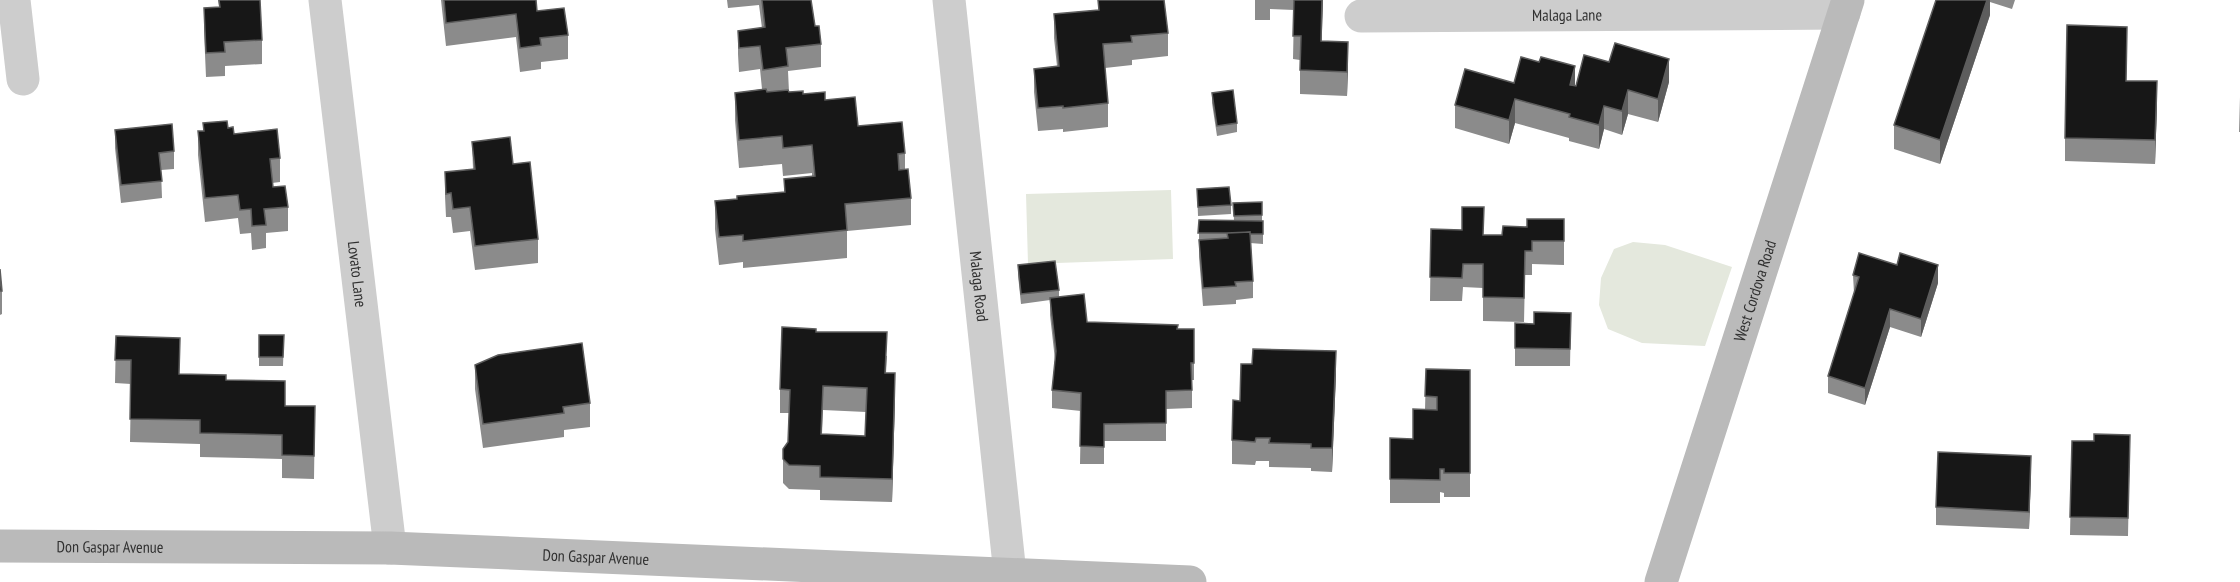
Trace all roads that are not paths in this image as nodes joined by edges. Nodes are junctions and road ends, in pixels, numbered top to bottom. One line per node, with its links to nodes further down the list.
1 (14, 0): 6 (street)
2 (325, 0): 8 (street, Lovato Lane)
3 (949, 0): 9 (street, Malaga Road)
4 (1846, 7): 5 (street, Malaga Lane); 11 (street, West Cordova Road)
5 (1361, 16)
6 (23, 79)
7 (0, 546): 8 (street, Don Gaspar Avenue)
8 (390, 548): 9 (street, Don Gaspar Avenue)
9 (1010, 574): 10 (street, Don Gaspar Avenue)
10 (1190, 582)
11 (1661, 582)

